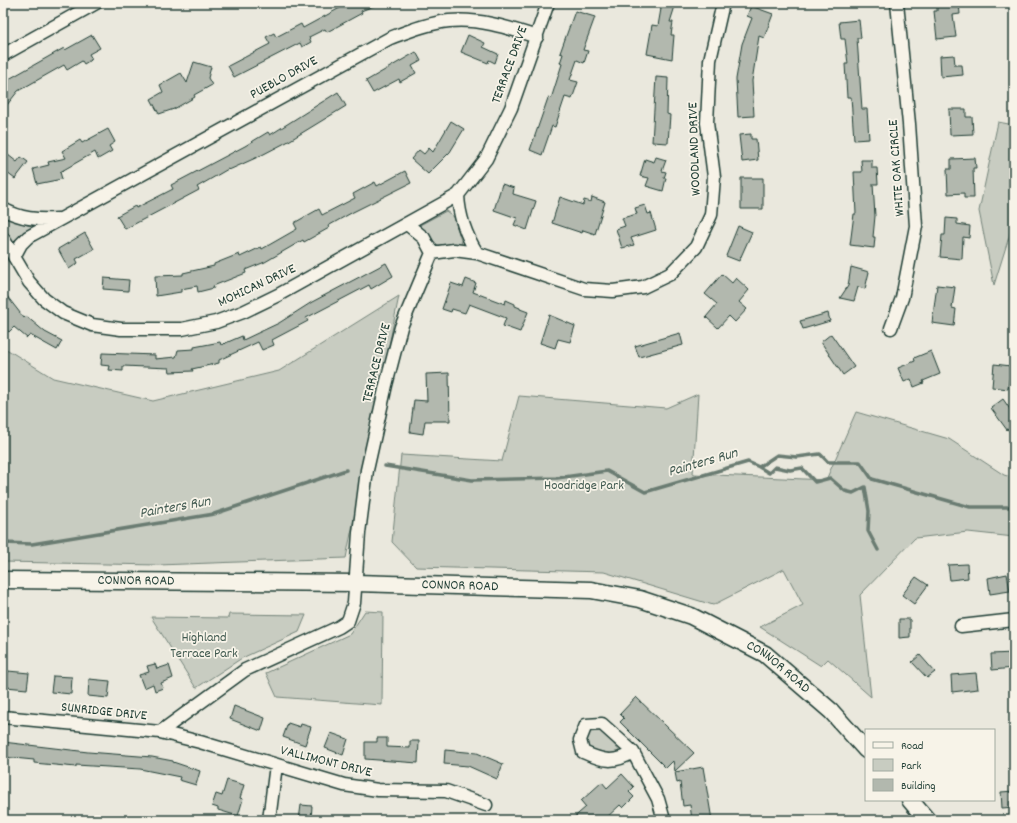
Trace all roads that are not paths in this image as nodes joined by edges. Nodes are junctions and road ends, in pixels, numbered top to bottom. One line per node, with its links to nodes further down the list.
1 (96, 3): 6 (street)
2 (548, 3): 5 (street, TERRACE DRIVE)
3 (723, 3): 13 (street, WOODLAND DRIVE)
4 (897, 3): 15 (street, WHITE OAK CIRCLE)
5 (537, 37): 7 (street, TERRACE DRIVE); 9 (street, PUEBLO DRIVE)
6 (3, 55)
7 (458, 196): 10 (street, TERRACE DRIVE); 13 (street)
8 (3, 209): 9 (street, PUEBLO DRIVE)
9 (60, 219): 14 (street, PUEBLO DRIVE)
10 (407, 224): 12 (street); 14 (street, MOHICAN DRIVE)
11 (3, 238): 14 (street, MOHICAN DRIVE)
12 (432, 253): 13 (street, WOODLAND DRIVE); 17 (street, TERRACE DRIVE)
13 (476, 253)
14 (14, 257)
15 (891, 328)
16 (3, 580): 17 (main road, CONNOR ROAD)
17 (356, 583): 21 (street, SUNRIDGE DRIVE); 22 (main road, CONNOR ROAD)
18 (1014, 620): 19 (street)
19 (961, 626)
20 (3, 717): 21 (street, SUNRIDGE DRIVE)
21 (160, 732): 24 (street, VALLIMONT DRIVE)
22 (865, 749)
23 (633, 752): 28 (street)
24 (276, 765): 26 (street, VALLIMONT DRIVE); 27 (street)
25 (911, 801): 29 (main road)
26 (486, 805)
27 (269, 820)
28 (664, 820)
29 (927, 820)

